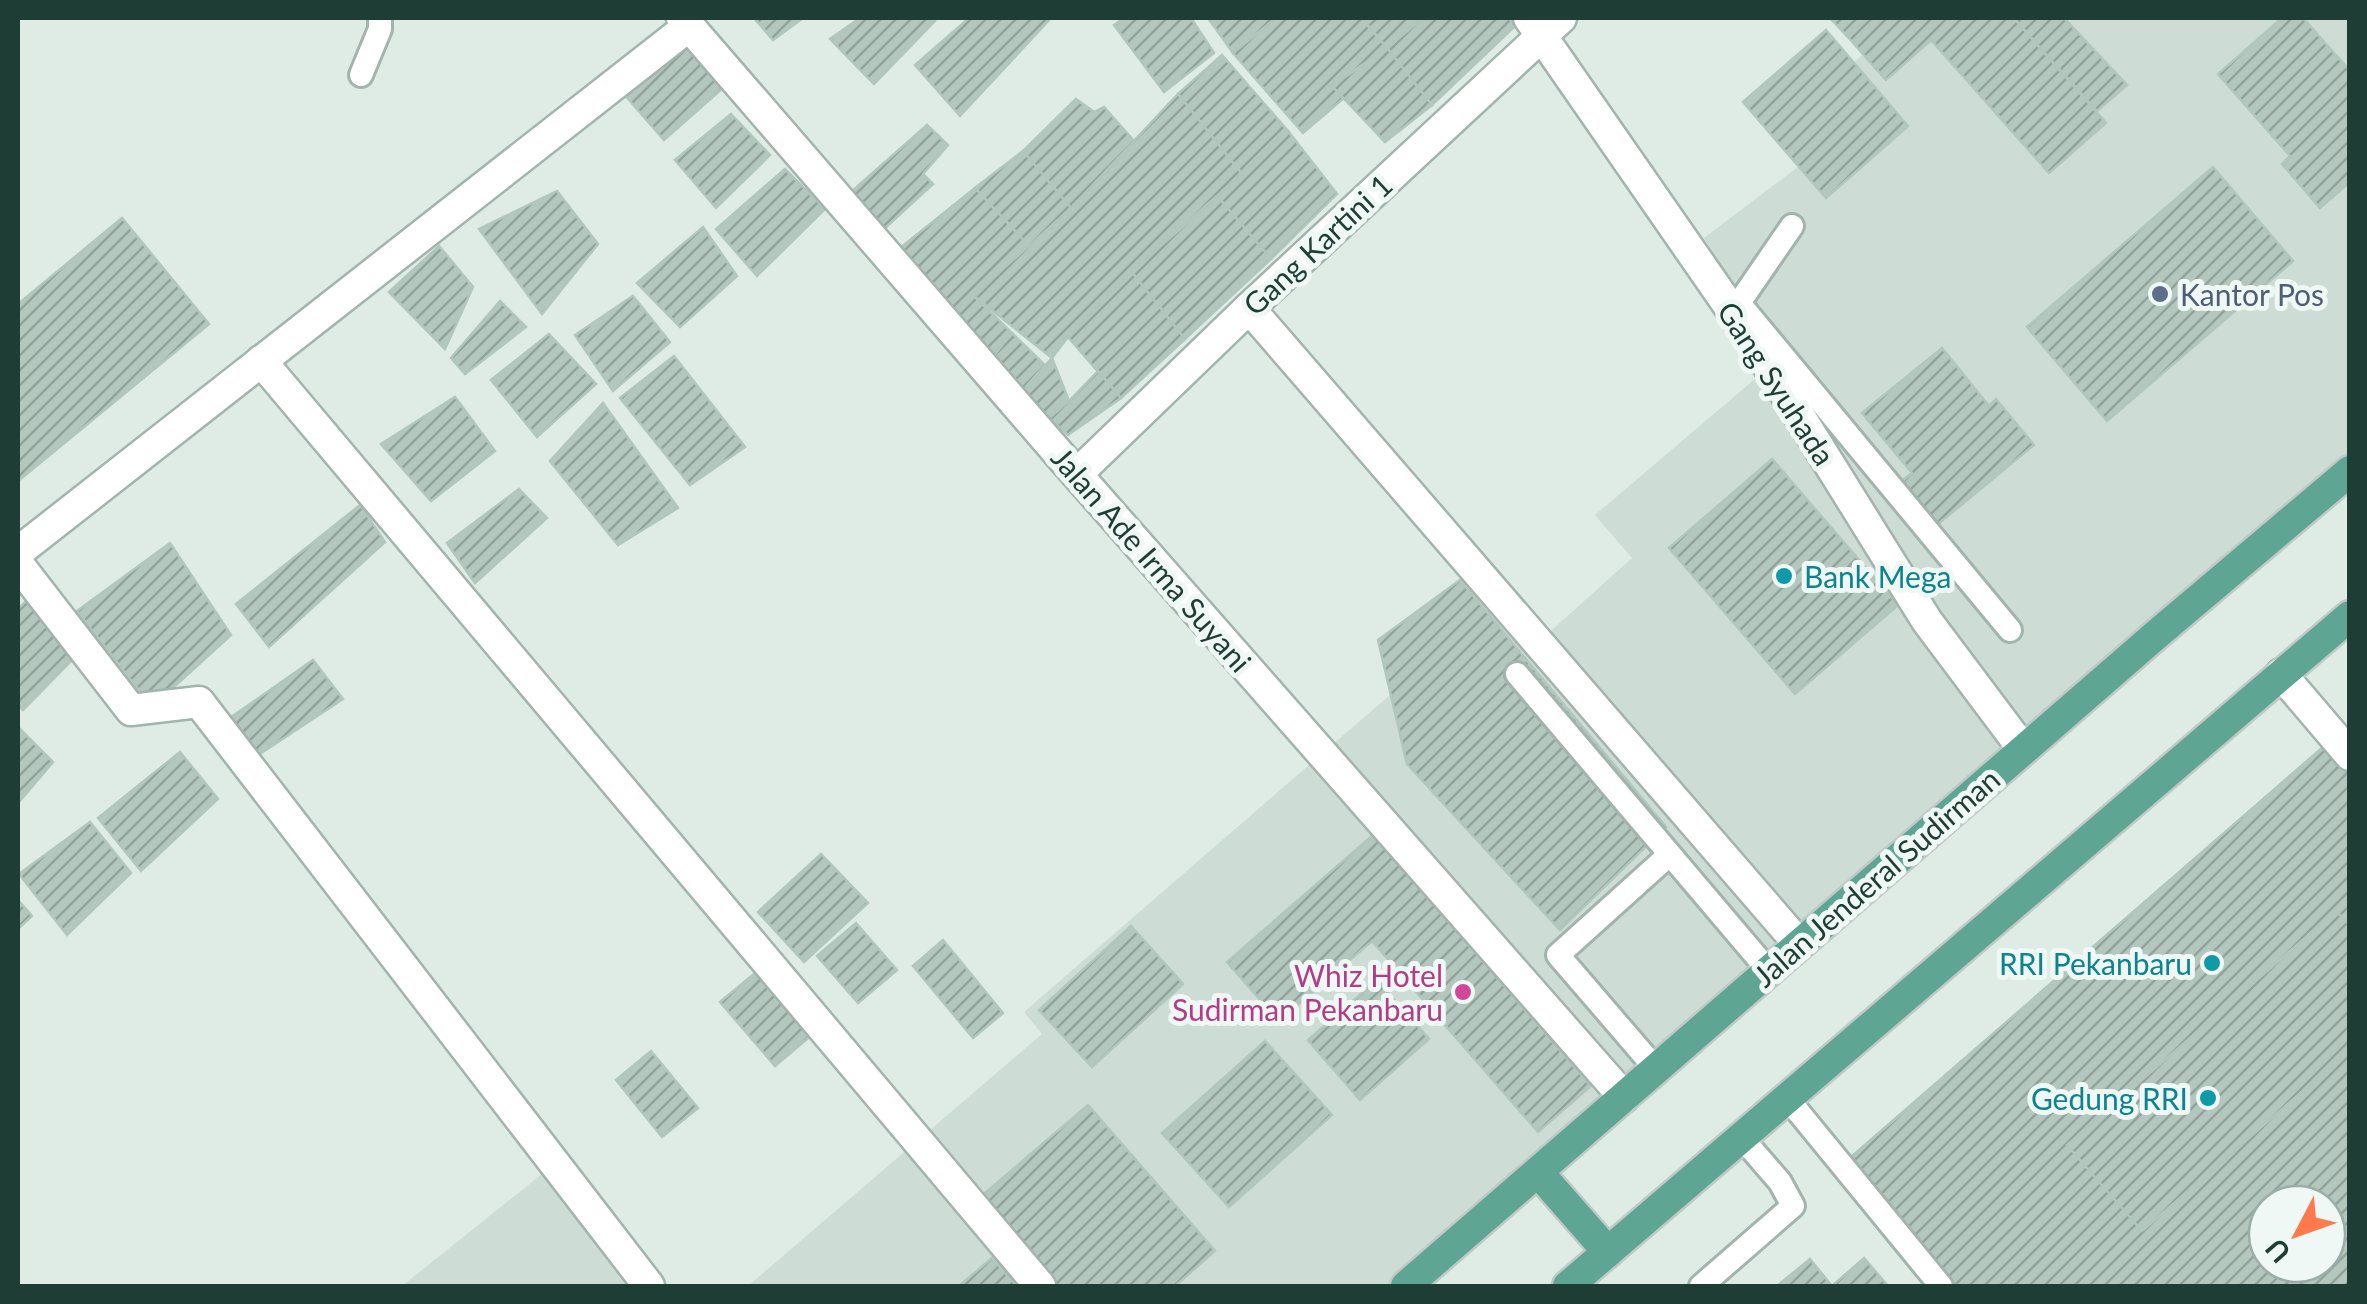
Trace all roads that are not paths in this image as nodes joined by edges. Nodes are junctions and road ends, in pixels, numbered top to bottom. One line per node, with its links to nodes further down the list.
1 (380, 18): 4 (lane)
2 (686, 22): 7 (street); 9 (street, Jalan Ade Irma Suyani)
3 (1543, 23): 6 (street, Gang Kartini 1); 16 (street, Gang Syuhada)
4 (361, 75)
5 (1792, 226): 13 (lane)
6 (1249, 308): 9 (street, Gang Kartini 1); 19 (street)
7 (261, 361): 10 (street); 28 (street)
8 (2350, 471): 16 (main road, Jalan Jenderal Sudirman)
9 (1077, 474): 22 (street, Jalan Ade Irma Suyani)
10 (18, 552)
11 (18, 564): 27 (street)
12 (2350, 616): 15 (main road)
13 (2010, 630)
14 (1516, 674): 18 (lane)
15 (2281, 674): 17 (street); 23 (main road)
16 (2024, 749): 19 (main road, Jalan Jenderal Sudirman)
17 (2350, 755)
18 (1669, 855): 20 (lane); 21 (lane)
19 (1799, 944): 20 (main road, Jalan Jenderal Sudirman)
20 (1768, 970): 21 (main road, Jalan Jenderal Sudirman)
21 (1656, 1069): 22 (main road, Jalan Jenderal Sudirman)
22 (1624, 1098): 25 (main road, Jalan Jenderal Sudirman)
23 (1788, 1098): 24 (main road); 32 (lane)
24 (1742, 1138): 26 (main road); 31 (lane)
25 (1538, 1172): 26 (main road); 29 (main road, Jalan Jenderal Sudirman)
26 (1608, 1252): 30 (main road)
27 (649, 1286)
28 (1040, 1286)
29 (1406, 1286)
30 (1568, 1286)
31 (1701, 1286)
32 (1940, 1286)

